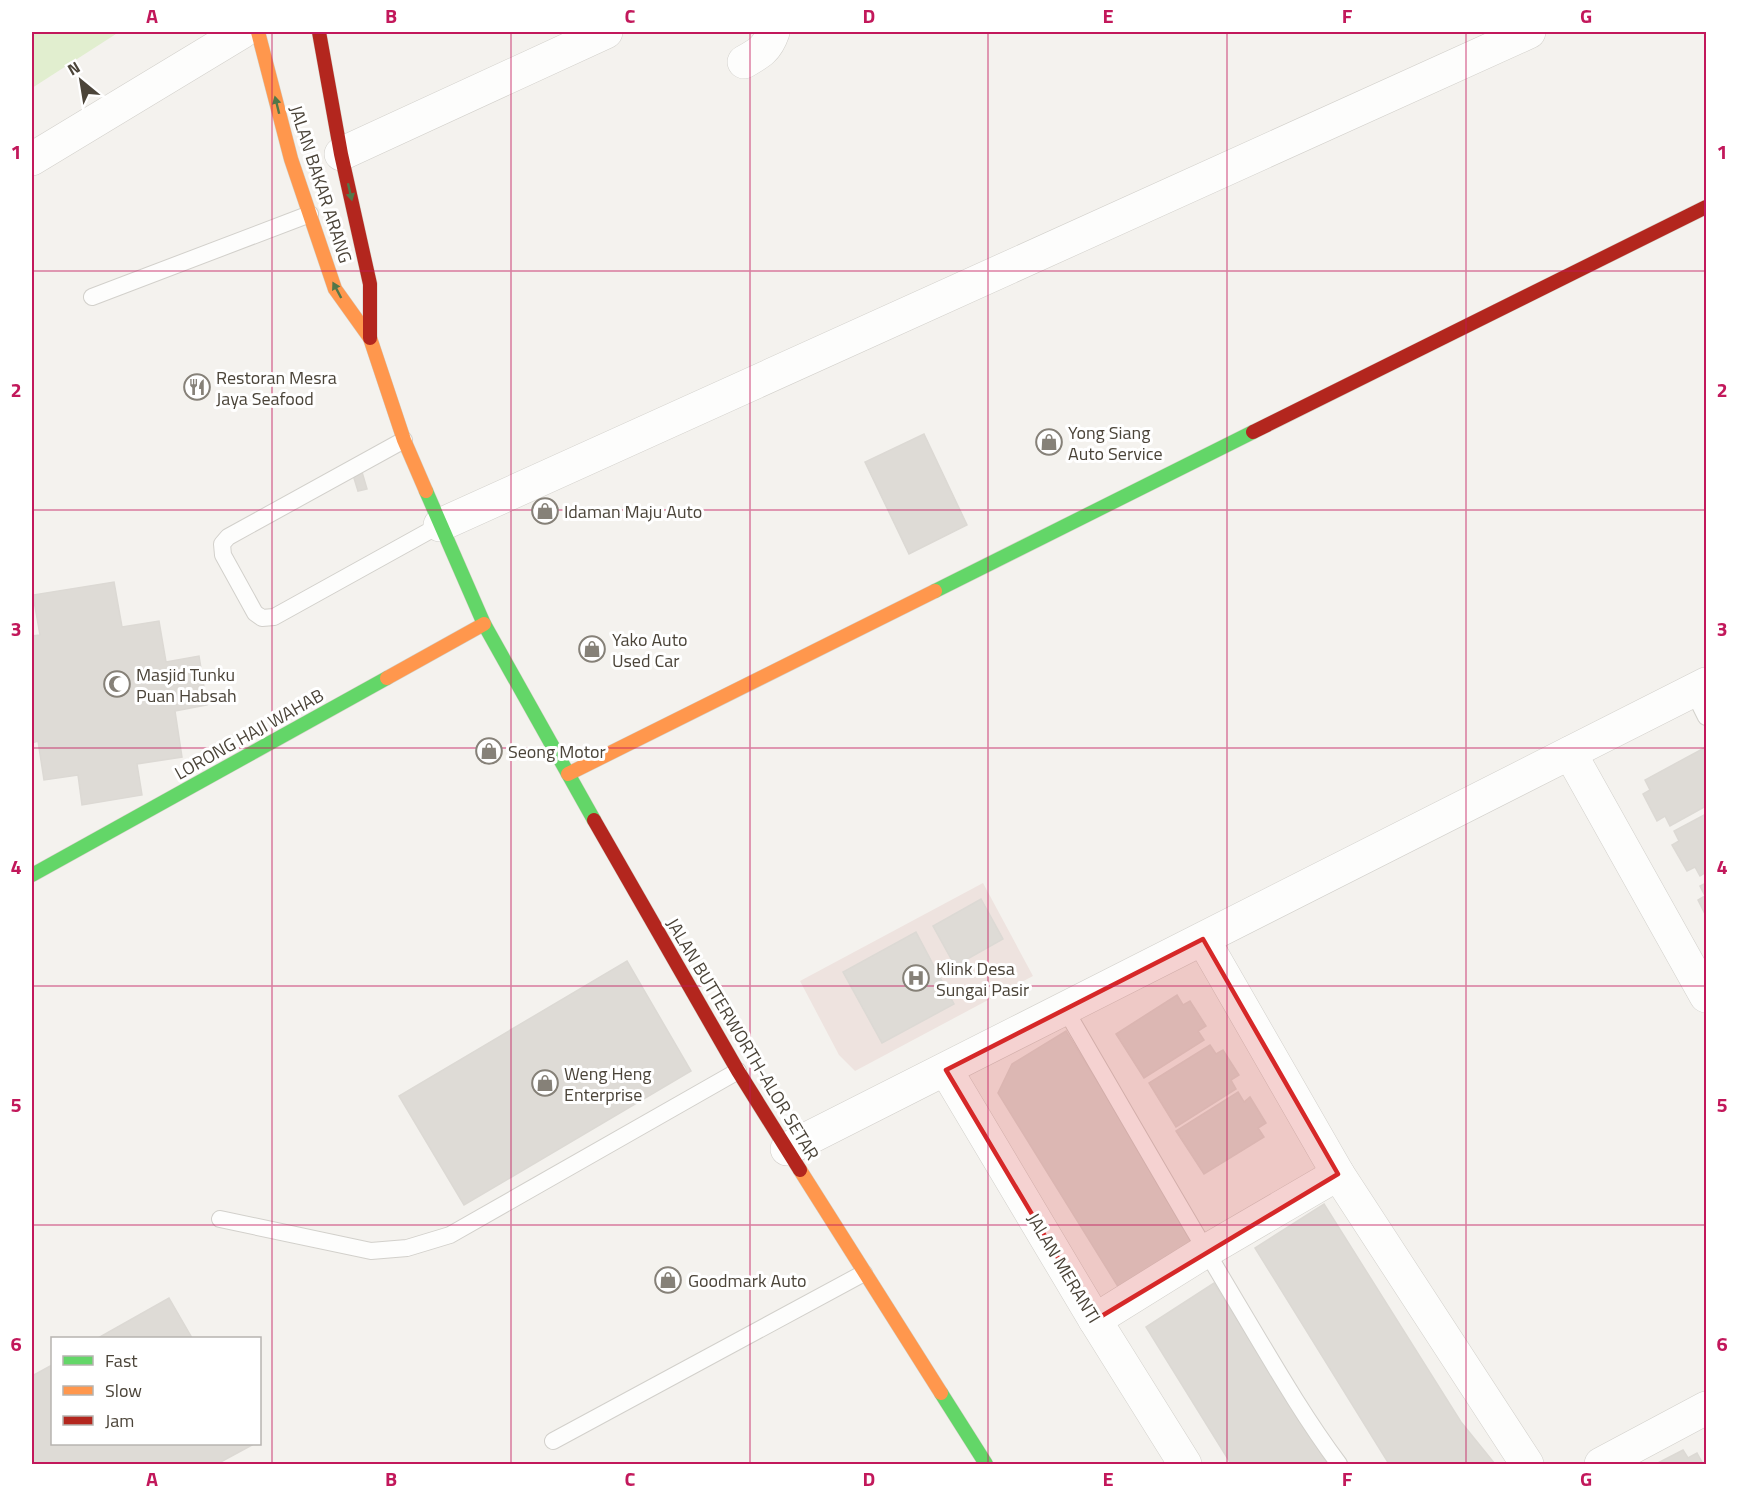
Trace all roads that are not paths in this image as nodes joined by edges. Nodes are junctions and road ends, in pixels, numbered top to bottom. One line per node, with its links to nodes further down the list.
1 (242, 32): 9 (street)
2 (258, 32): 11 (main road, JALAN BAKAR ARANG, one-way to 2)
3 (319, 32): 8 (main road, JALAN BAKAR ARANG)
4 (606, 32): 8 (street)
5 (773, 32): 7 (street)
6 (1529, 32): 15 (street)
7 (744, 62)
8 (341, 154): 13 (main road, JALAN BAKAR ARANG, one-way to 13)
9 (32, 159)
10 (1707, 207): 19 (main road)
11 (310, 214): 12 (lane); 13 (main road, JALAN BAKAR ARANG, one-way to 11)
12 (92, 297)
13 (369, 338): 14 (main road, JALAN BAKAR ARANG)
14 (404, 440): 15 (main road, JALAN BAKAR ARANG); 15 (lane)
15 (440, 525): 16 (main road, JALAN BAKAR ARANG)
16 (484, 624): 19 (main road, JALAN BUTTERWORTH-ALOR SETAR); 20 (main road, LORONG HAJI WAHAB)
17 (1702, 697): 18 (street)
18 (1569, 753): 21 (street); 22 (street)
19 (568, 774): 25 (main road, JALAN BUTTERWORTH-ALOR SETAR)
20 (32, 875)
21 (1203, 939): 23 (street); 27 (street)
22 (1707, 996)
23 (1065, 1009): 24 (street); 29 (lane)
24 (945, 1070): 26 (street); 31 (street, JALAN MERANTI)
25 (738, 1071): 26 (main road, JALAN BUTTERWORTH-ALOR SETAR); 28 (lane)
26 (787, 1149): 30 (main road, JALAN BUTTERWORTH-ALOR SETAR)
27 (1338, 1174): 29 (street); 37 (street)
28 (220, 1219)
29 (1206, 1251): 31 (street); 36 (lane)
30 (864, 1273): 33 (lane); 34 (main road, JALAN BUTTERWORTH-ALOR SETAR)
31 (1095, 1320): 35 (street, JALAN MERANTI)
32 (1707, 1408): 38 (street)
33 (553, 1441)
34 (986, 1464)
35 (1185, 1464)
36 (1339, 1464)
37 (1527, 1464)
38 (1601, 1464)

